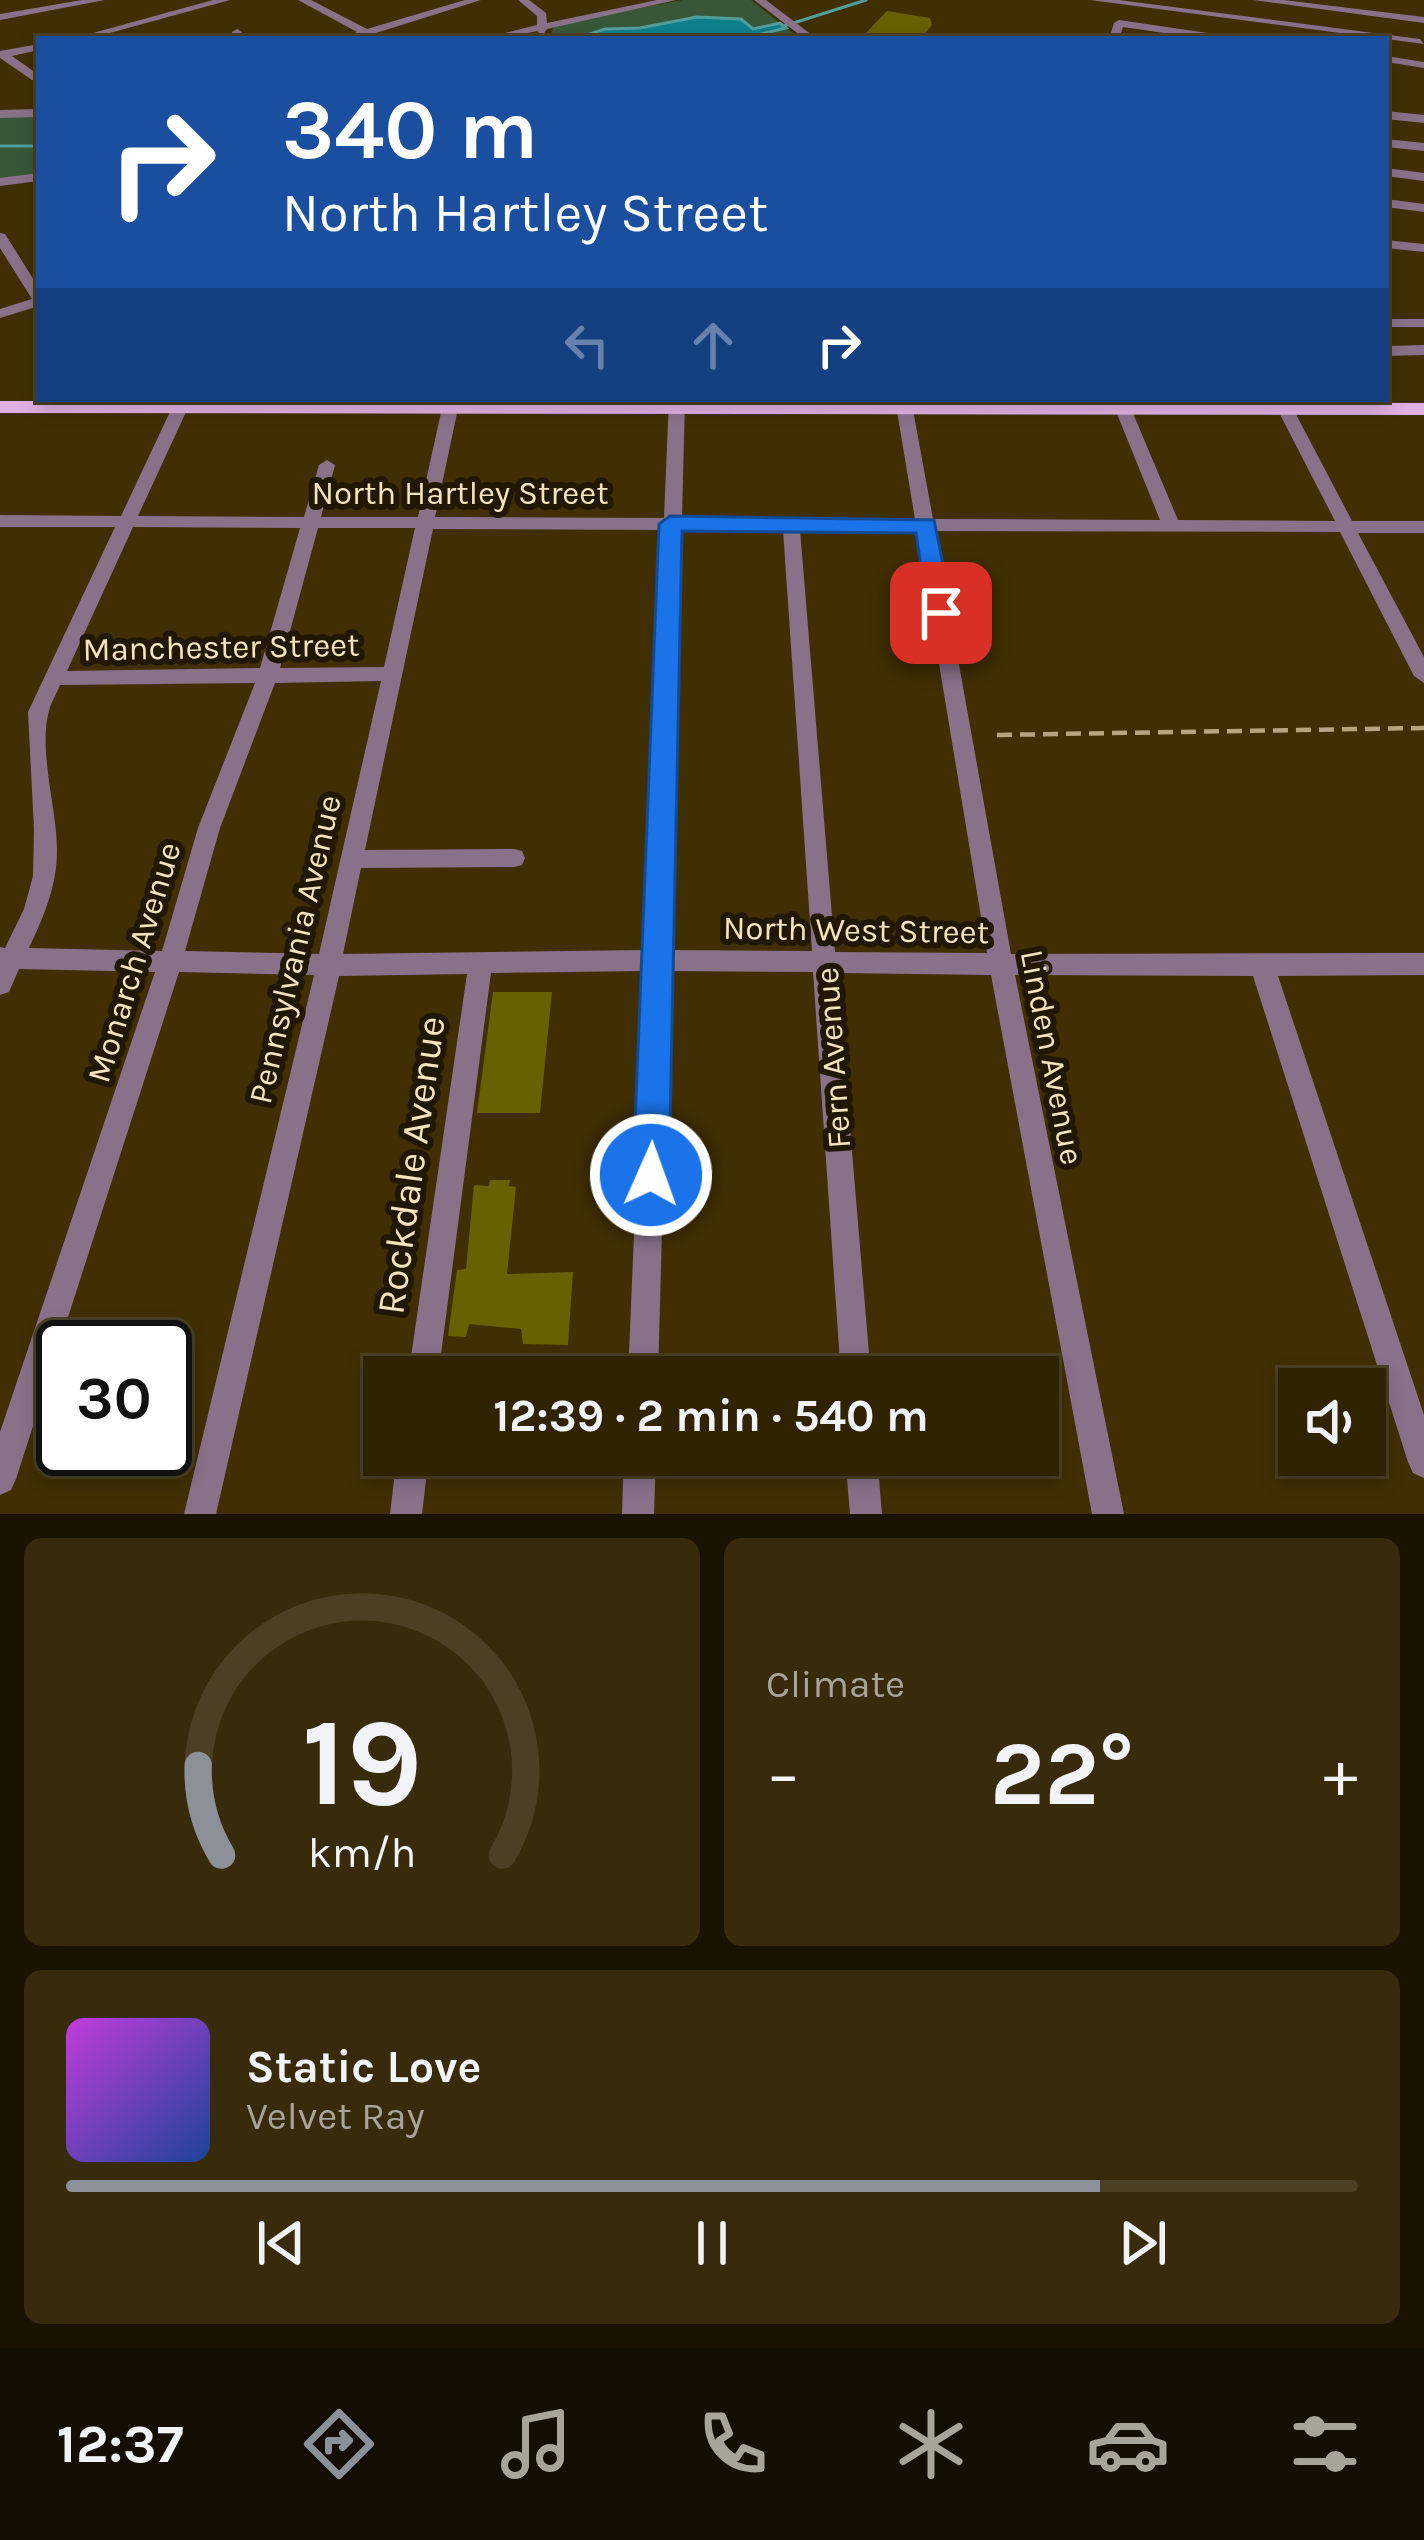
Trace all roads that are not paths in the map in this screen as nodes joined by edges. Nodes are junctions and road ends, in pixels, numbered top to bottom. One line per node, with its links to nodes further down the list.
1 (100, 0): 11 (street)
2 (225, 0): 21 (street)
3 (303, 0): 22 (street)
4 (436, 0): 14 (street)
5 (476, 0): 14 (street)
6 (523, 0): 18 (street)
7 (670, 0): 18 (street)
8 (759, 0): 25 (street)
9 (1095, 0): 12 (street)
10 (1258, 0): 15 (street)
11 (66, 4): 16 (street); 20 (street)
12 (1141, 6): 13 (street); 19 (street)
13 (1192, 6): 27 (street); 28 (street)
14 (452, 7): 22 (street)
15 (1383, 16): 17 (street); 30 (street)
16 (0, 17)
17 (1424, 20)
18 (545, 23): 23 (street); 24 (street)
19 (1124, 24): 26 (street); 27 (street)
20 (97, 36)
21 (101, 36)
22 (373, 36)
23 (497, 36)
24 (542, 36)
25 (808, 36)
26 (1116, 36)
27 (1182, 36)
28 (1374, 36)
29 (1389, 39): 30 (street)
30 (1422, 44)
31 (36, 48): 32 (street)
32 (2, 55): 35 (street)
33 (1389, 59): 34 (street)
34 (1424, 65)
35 (36, 78)
36 (36, 113): 37 (street)
37 (0, 114)
38 (1389, 115): 39 (street)
39 (1424, 119)
40 (1389, 142): 41 (street)
41 (1424, 147)
42 (1389, 172): 44 (street)
43 (36, 177): 45 (street)
44 (1424, 177)
45 (0, 182)
46 (1389, 203): 47 (street)
47 (1424, 208)
48 (0, 237): 51 (street)
49 (1389, 244): 50 (street)
50 (1424, 248)
51 (36, 295)
52 (36, 301): 53 (street)
53 (0, 314)
54 (1389, 323): 55 (street)
55 (1424, 323)
56 (1424, 350): 57 (street)
57 (1389, 352)
58 (105, 402): 59 (main road); 66 (main road)
59 (182, 402): 60 (main road); 71 (street)
60 (451, 403): 61 (main road); 70 (street, Pennsylvania Avenue)
61 (677, 403): 63 (main road); 74 (street)
62 (1121, 403): 63 (main road); 64 (main road); 77 (street)
63 (904, 404): 76 (street, Linden Avenue)
64 (1283, 404): 65 (main road); 73 (street)
65 (1368, 404): 67 (main road)
66 (0, 407)
67 (1424, 409)
68 (327, 465): 72 (street, Monarch Avenue)
69 (0, 521): 71 (street, North Hartley Street)
70 (429, 521): 72 (street, North Hartley Street); 74 (street, North Hartley Street); 80 (street, Pennsylvania Avenue)
71 (125, 523): 72 (street, North Hartley Street); 82 (street)
72 (312, 523): 79 (street, Monarch Avenue)
73 (1345, 523): 77 (street, North Hartley Street); 78 (street, North Hartley Street); 81 (street)
74 (670, 524): 75 (street, North Hartley Street); 86 (street)
75 (791, 524): 76 (street, North Hartley Street); 87 (street, Fern Avenue)
76 (926, 525): 77 (street, North Hartley Street); 91 (street, Linden Avenue)
77 (1171, 525)
78 (1424, 527)
79 (269, 672): 80 (street, Manchester Street); 82 (street, Manchester Street); 88 (street, Monarch Avenue)
80 (391, 674): 84 (street, Pennsylvania Avenue)
81 (1424, 676)
82 (52, 678): 85 (street)
83 (514, 858): 84 (street)
84 (351, 859): 89 (street, Pennsylvania Avenue)
85 (5, 958): 88 (street, North West Street); 94 (street)
86 (660, 960): 87 (street, North West Street); 90 (street, North West Street); 96 (street)
87 (825, 961): 91 (street, North West Street); 97 (street, Fern Avenue)
88 (170, 963): 89 (street, North West Street); 102 (street, Monarch Avenue)
89 (329, 964): 90 (street, North West Street); 103 (street, Pennsylvania Avenue)
90 (481, 964): 95 (street, Rockdale Avenue)
91 (1001, 964): 93 (street, North West Street); 107 (street, Linden Avenue)
92 (1424, 964): 93 (street, North West Street)
93 (1262, 965): 98 (street)
94 (0, 983)
95 (426, 1356)
96 (644, 1356)
97 (854, 1356)
98 (1424, 1462)
99 (411, 1476): 104 (street)
100 (639, 1476): 105 (street)
101 (863, 1476): 106 (street)
102 (0, 1479)
103 (200, 1514)
104 (406, 1514)
105 (638, 1514)
106 (866, 1514)
107 (1108, 1514)

